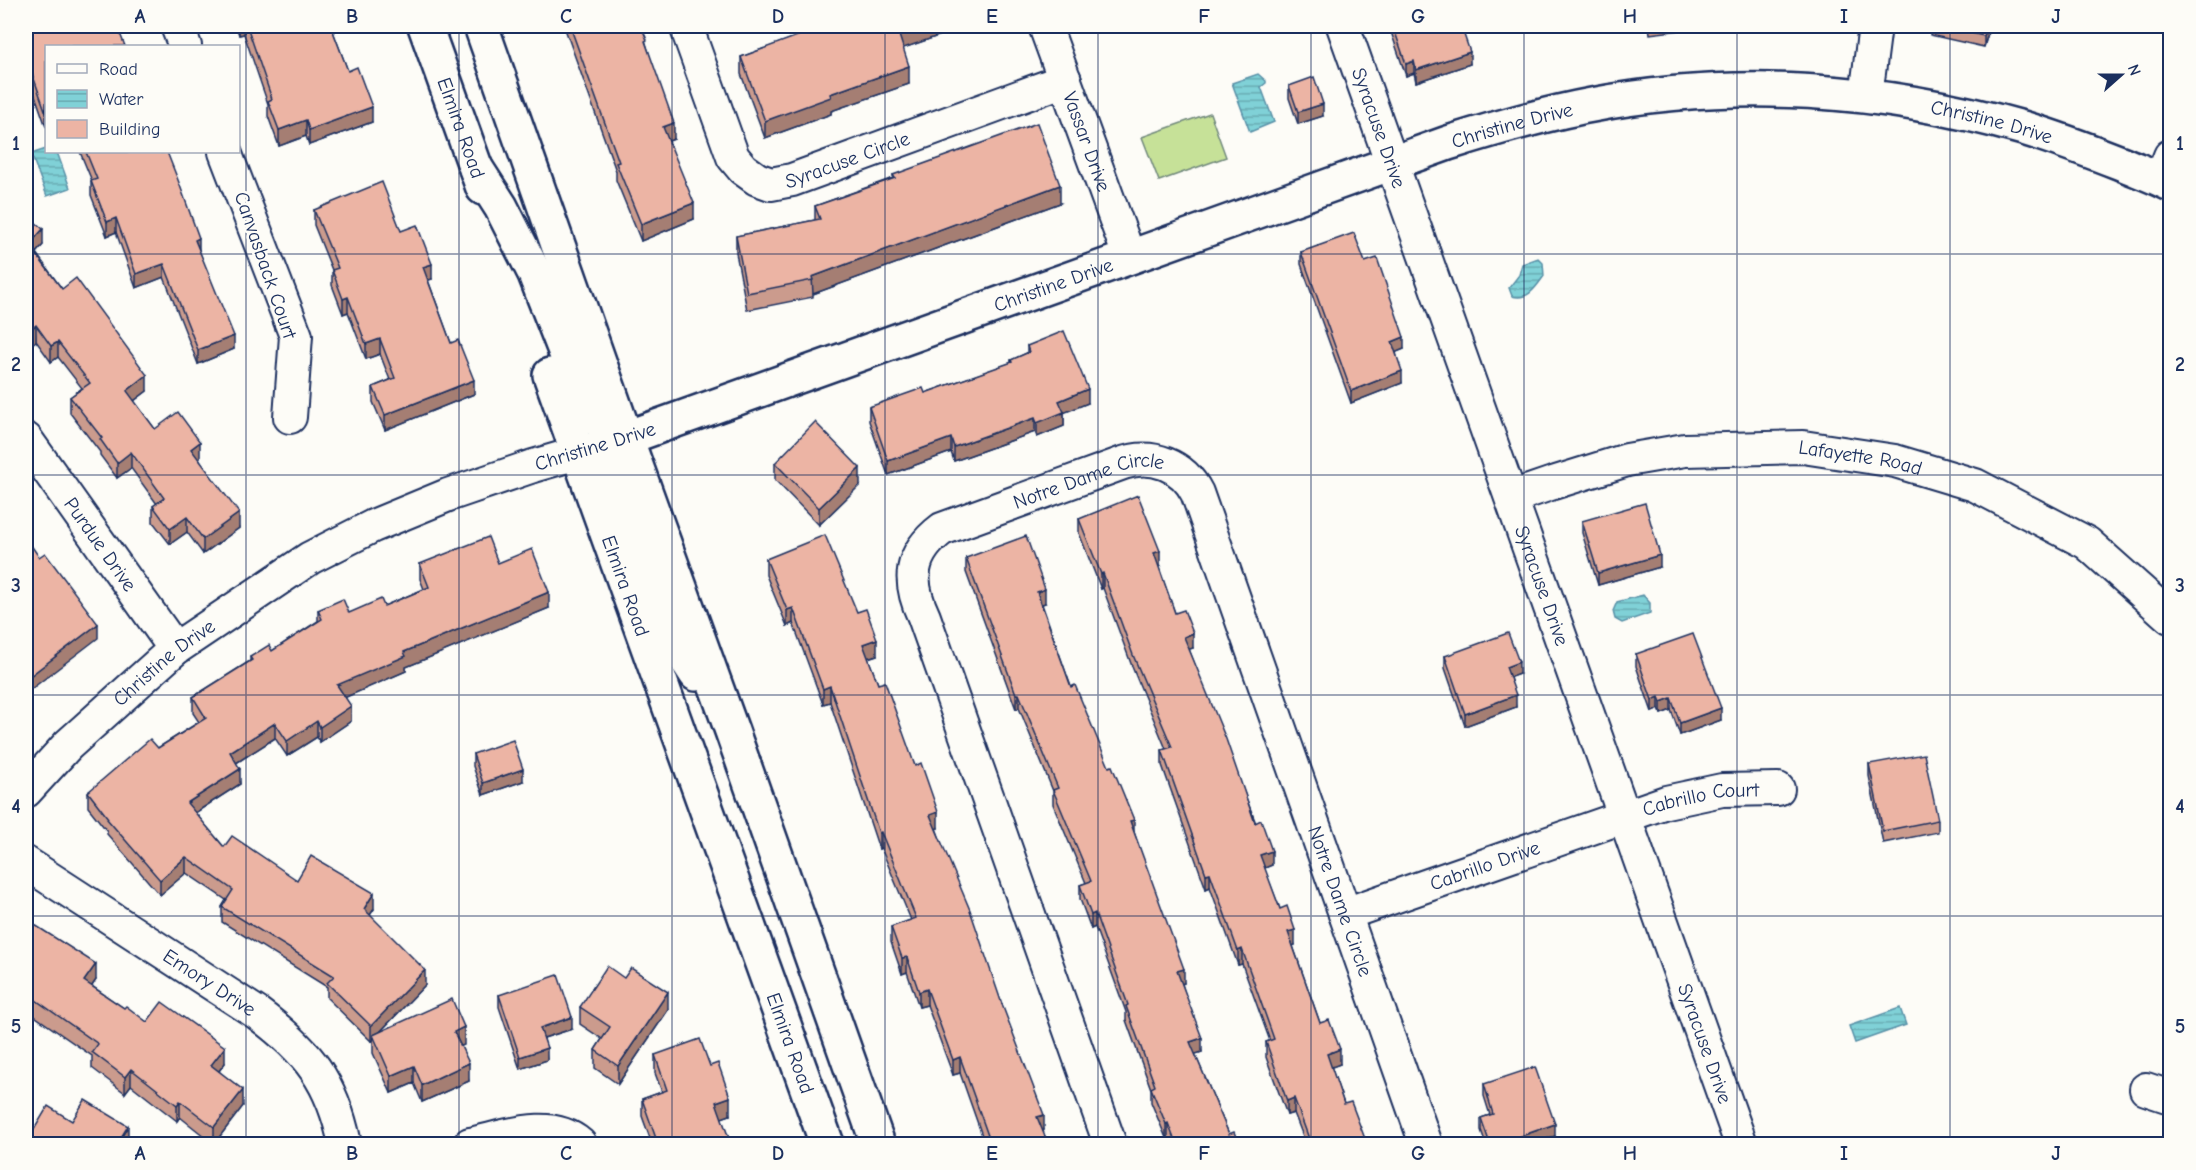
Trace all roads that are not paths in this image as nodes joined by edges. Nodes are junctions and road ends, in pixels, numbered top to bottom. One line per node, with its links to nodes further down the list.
1 (177, 26): 8 (street)
2 (425, 26): 13 (main road, Elmira Road)
3 (481, 26): 17 (main road)
4 (686, 26): 9 (street, Syracuse Circle)
5 (1045, 26): 9 (street, Vassar Drive)
6 (1344, 26): 12 (street, Syracuse Drive)
7 (1875, 26): 10 (street)
8 (185, 45)
9 (1065, 80): 15 (street, Vassar Drive)
10 (1866, 96): 12 (main road, Christine Drive); 14 (main road, Christine Drive)
11 (225, 153): 16 (street, Canvasback Court)
12 (1393, 162): 15 (main road, Christine Drive); 20 (street, Syracuse Drive)
13 (476, 168): 17 (main road); 19 (main road, Elmira Road)
14 (2167, 173)
15 (1129, 256): 17 (main road, Christine Drive)
16 (290, 417)
17 (626, 438): 19 (street, Christine Drive); 23 (main road)
18 (26, 439): 22 (street, Purdue Drive)
19 (579, 453): 22 (street, Christine Drive); 23 (main road); 32 (main road, Elmira Road)
20 (1512, 497): 21 (street, Lafayette Road); 26 (street, Syracuse Drive)
21 (2170, 617)
22 (175, 649): 25 (street, Christine Drive)
23 (732, 731): 33 (main road)
24 (1778, 789): 26 (street, Cabrillo Court)
25 (26, 791)
26 (1625, 816): 28 (street, Cabrillo Drive); 36 (street, Syracuse Drive)
27 (26, 863): 30 (street, Emory Drive)
28 (1345, 914): 34 (street, Notre Dame Circle); 35 (street, Notre Dame Circle)
29 (579, 1143): 31 (street)
30 (345, 1144)
31 (470, 1144)
32 (827, 1144)
33 (878, 1144)
34 (1110, 1144)
35 (1426, 1144)
36 (1741, 1144)

